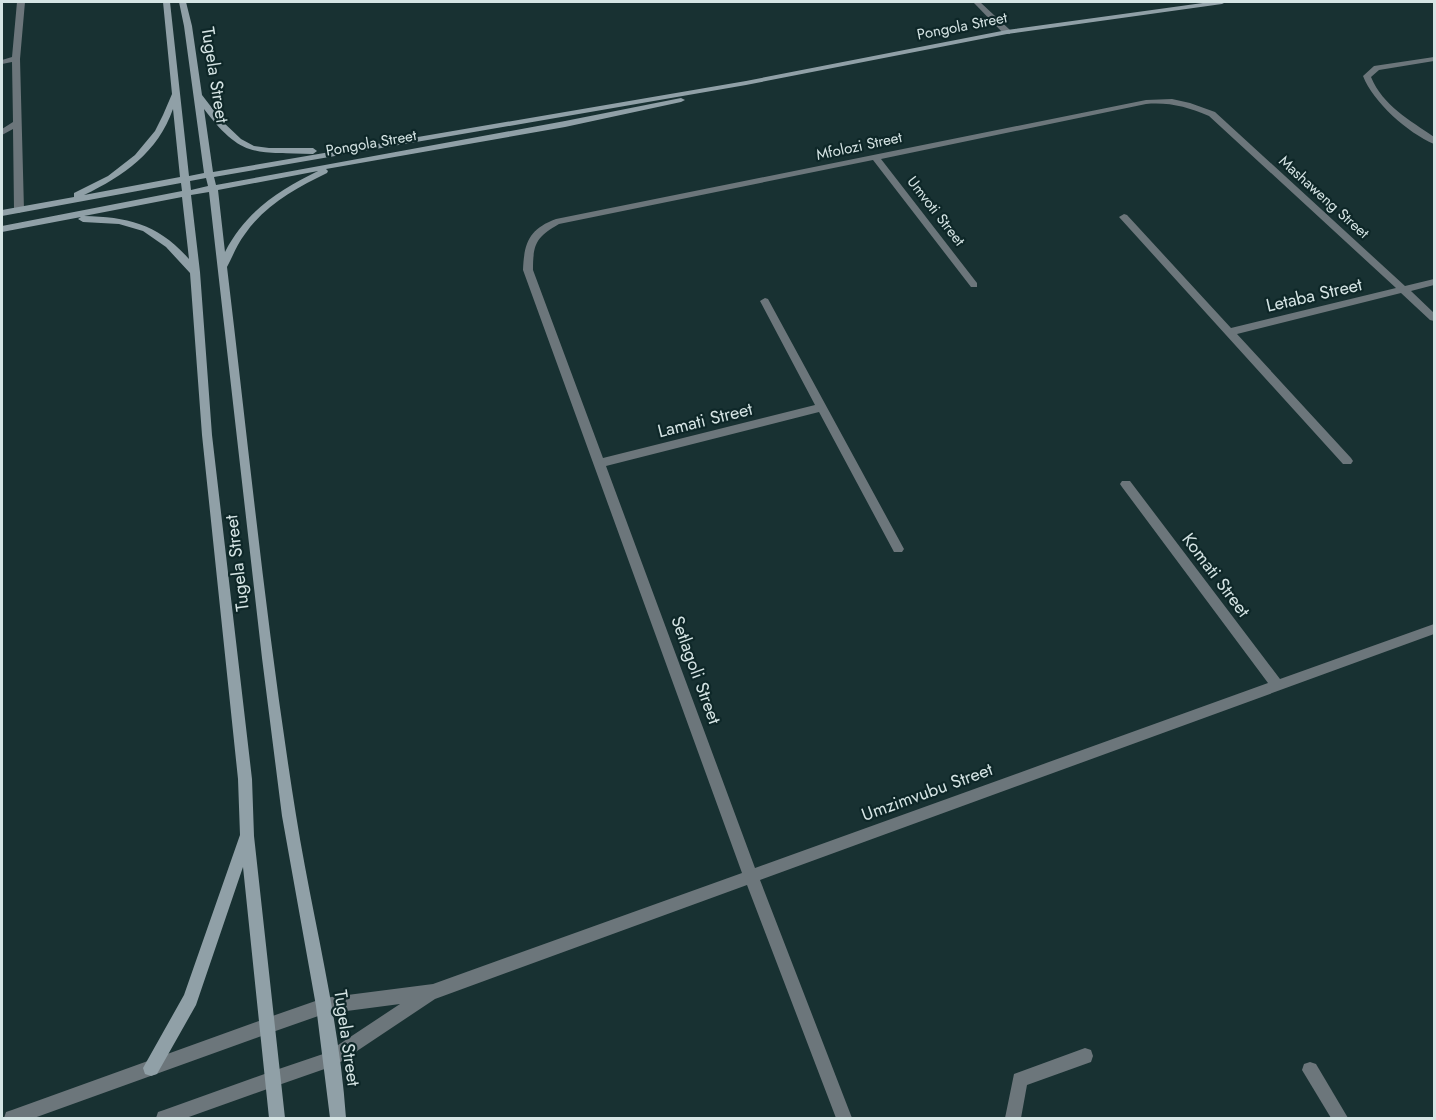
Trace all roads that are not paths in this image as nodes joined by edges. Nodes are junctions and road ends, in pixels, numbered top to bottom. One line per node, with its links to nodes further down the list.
1 (21, 2): 7 (street)
2 (166, 2): 11 (street, Tugela Street)
3 (182, 2): 12 (street, Tugela Street)
4 (976, 2): 6 (street)
5 (1222, 2): 6 (street, Pongola Street)
6 (1007, 32): 10 (street, Pongola Street)
7 (16, 59): 9 (street); 14 (street)
8 (1434, 59): 16 (street)
9 (2, 62)
10 (746, 83): 17 (street, Pongola Street); 19 (street, Pongola Street)
11 (175, 92): 21 (street, Tugela Street); 23 (street)
12 (198, 96): 17 (street); 20 (street, Tugela Street)
13 (1190, 103): 18 (street, Mfolozi Street); 34 (street, Mashaweng Street)
14 (18, 122): 15 (street); 24 (street)
15 (2, 134)
16 (1434, 141)
17 (339, 152): 20 (street, Pongola Street)
18 (874, 156): 29 (street, Mfolozi Street); 33 (street, Umvoti Street)
19 (338, 164): 22 (street, Pongola Street); 30 (street)
20 (209, 175): 21 (street, Pongola Street); 22 (street, Tugela Street)
21 (185, 186): 22 (street, Pongola Street); 23 (street, Pongola Street); 27 (street, Pongola Street); 31 (street, Tugela Street)
22 (213, 188): 30 (street, Tugela Street)
23 (60, 202): 24 (street, Pongola Street)
24 (19, 210): 25 (street, Pongola Street)
25 (2, 213)
26 (1125, 217): 37 (street)
27 (57, 218): 28 (street, Pongola Street); 31 (street)
28 (2, 230)
29 (536, 233): 40 (street, Setlagoli Street)
30 (222, 268): 48 (street, Tugela Street)
31 (195, 272): 45 (street, Tugela Street)
32 (1434, 282): 34 (street, Letaba Street)
33 (974, 285)
34 (1404, 290): 36 (street, Mashaweng Street); 37 (street, Letaba Street)
35 (765, 301): 38 (street)
36 (1434, 318)
37 (1230, 332): 39 (street)
38 (820, 408): 40 (street, Lamati Street); 42 (street)
39 (1347, 461)
40 (598, 464): 46 (street, Setlagoli Street)
41 (1126, 484): 44 (street, Komati Street)
42 (898, 549)
43 (1434, 629): 44 (street, Umzimvubu Street)
44 (1278, 687): 46 (street, Umzimvubu Street)
45 (247, 836): 49 (street, Tugela Street); 52 (street)
46 (751, 876): 47 (street, Umzimvubu Street); 59 (street, Setlagoli Street)
47 (433, 992): 48 (street, Umzimvubu Street); 51 (street, Umzimvubu Street)
48 (324, 1006): 49 (street, Umzimvubu Street); 51 (street, Tugela Street)
49 (267, 1026): 52 (street, Umzimvubu Street); 54 (street, Tugela Street)
50 (1085, 1056): 60 (street)
51 (330, 1059): 54 (street, Umzimvubu Street); 58 (street, Tugela Street)
52 (151, 1068): 55 (street, Umzimvubu Street)
53 (1310, 1070): 61 (street)
54 (273, 1079): 56 (street, Umzimvubu Street); 57 (street, Tugela Street)
55 (12, 1119)
56 (164, 1119)
57 (277, 1119)
58 (338, 1119)
59 (844, 1119)
60 (1013, 1119)
61 (1340, 1119)

